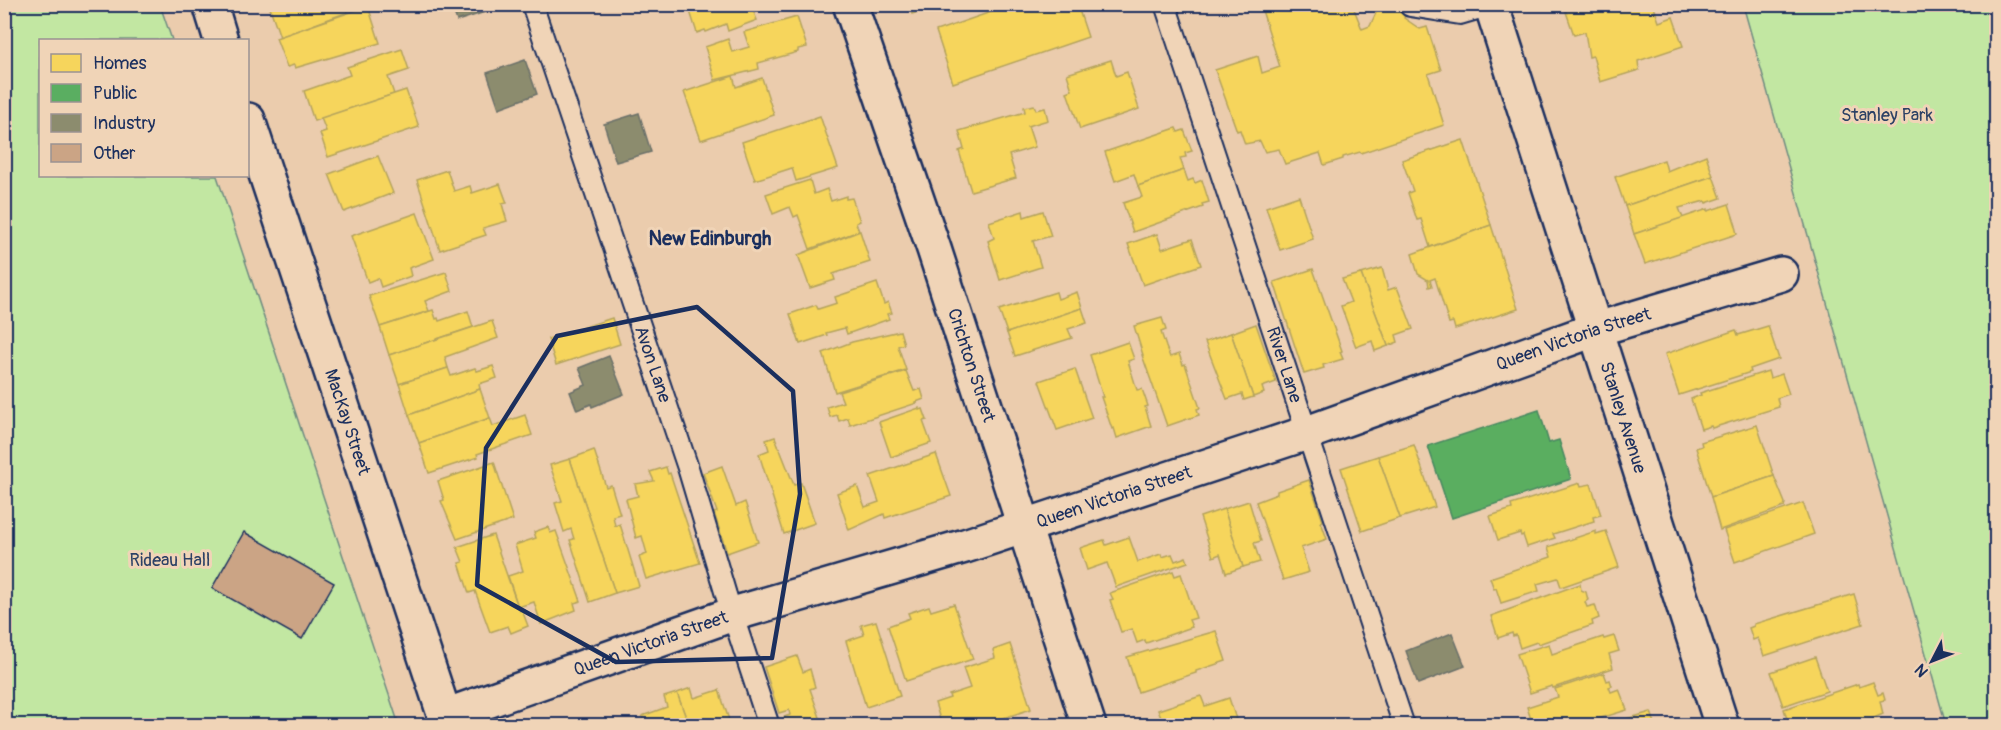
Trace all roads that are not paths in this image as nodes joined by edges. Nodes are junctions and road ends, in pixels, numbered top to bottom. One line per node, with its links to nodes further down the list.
1 (210, 4): 7 (street)
2 (532, 4): 13 (lane, Avon Lane)
3 (850, 4): 12 (street, Crichton Street)
4 (1165, 4): 11 (lane, River Lane)
5 (1491, 5): 6 (lane); 10 (street, Stanley Avenue)
6 (1410, 6)
7 (221, 39)
8 (249, 123): 14 (street, MacKay Street)
9 (1781, 274): 10 (street, Queen Victoria Street)
10 (1594, 330): 11 (street, Queen Victoria Street); 18 (street, Stanley Avenue)
11 (1307, 433): 12 (street, Queen Victoria Street); 17 (lane, River Lane)
12 (1023, 526): 13 (street, Queen Victoria Street); 16 (street, Crichton Street)
13 (733, 614): 14 (street, Queen Victoria Street); 15 (lane, Avon Lane)
14 (446, 721)
15 (769, 726)
16 (1089, 726)
17 (1404, 726)
18 (1722, 726)

